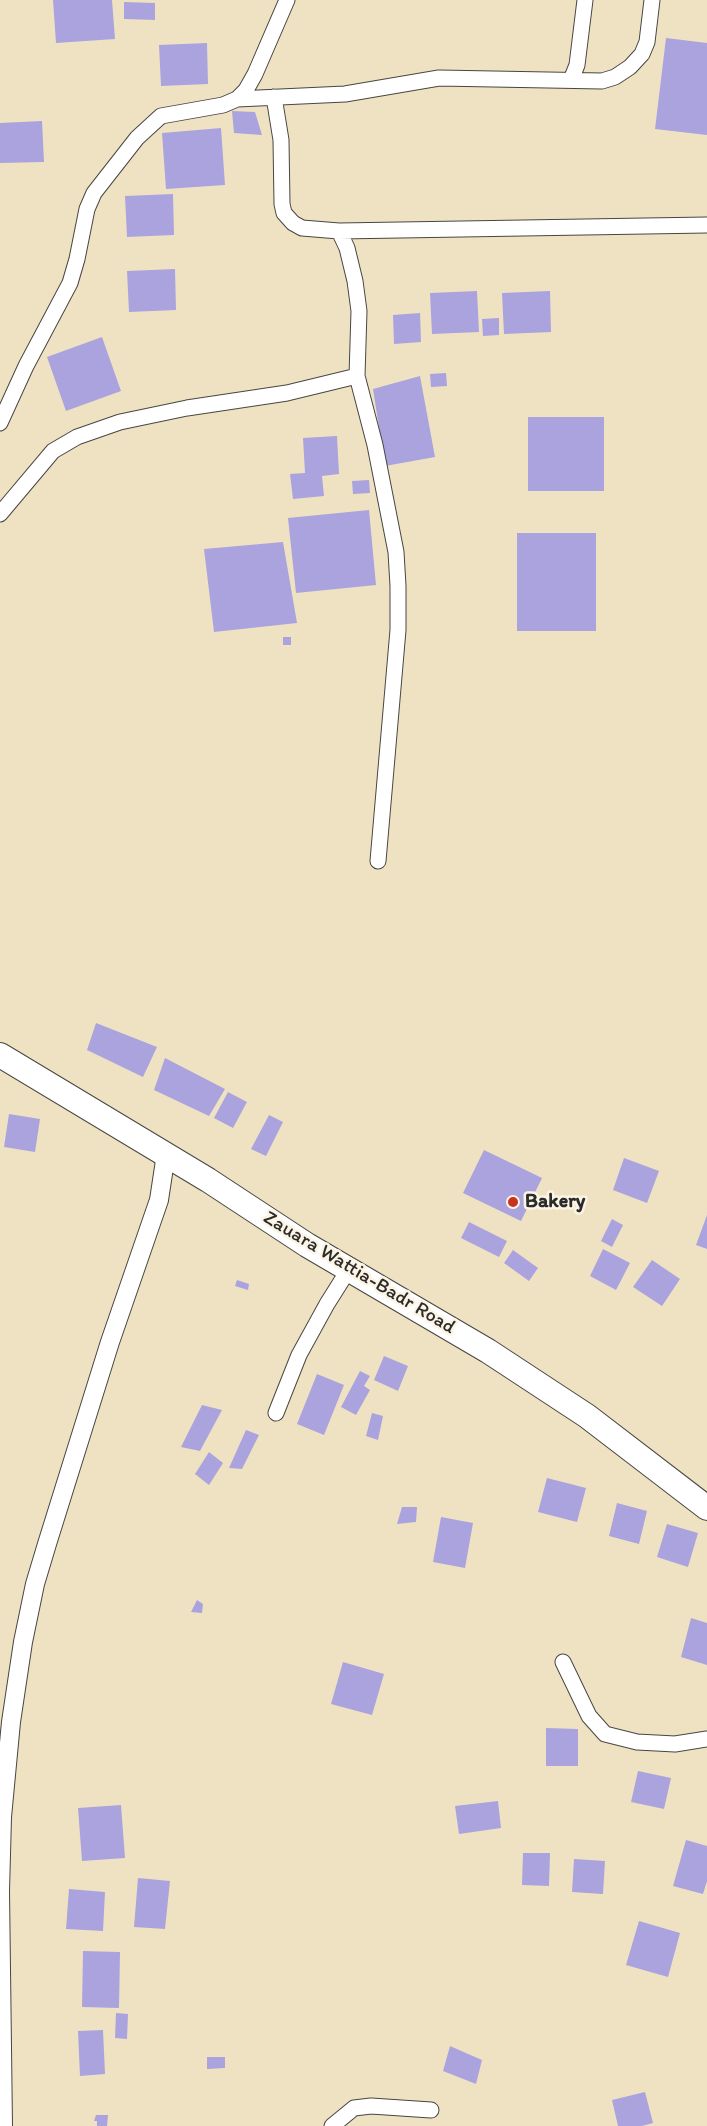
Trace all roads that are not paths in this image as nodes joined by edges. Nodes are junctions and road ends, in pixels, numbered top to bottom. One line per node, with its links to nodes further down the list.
1 (287, 0): 6 (street)
2 (585, 0): 4 (street)
3 (652, 0): 4 (street)
4 (571, 80): 5 (street)
5 (274, 97): 6 (street); 8 (street)
6 (237, 99): 10 (street)
7 (707, 225): 8 (street)
8 (339, 231): 9 (street)
9 (357, 376): 11 (street); 12 (street)
10 (0, 423)
11 (0, 514)
12 (378, 861)
13 (0, 1055): 14 (highway, Zauara Wattia-Badr Road)
14 (166, 1154): 15 (highway, Zauara Wattia-Badr Road); 21 (street)
15 (348, 1269): 16 (street); 17 (highway, Zauara Wattia-Badr Road)
16 (276, 1413)
17 (707, 1508)
18 (563, 1662): 19 (street)
19 (707, 1739)
20 (431, 2110): 22 (street)
21 (3, 2126)
22 (332, 2126)

